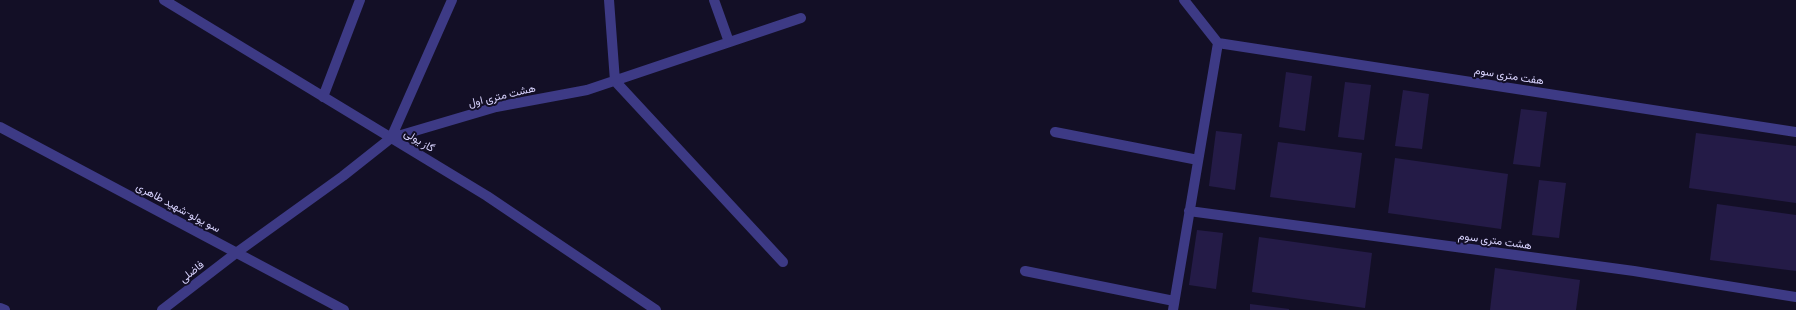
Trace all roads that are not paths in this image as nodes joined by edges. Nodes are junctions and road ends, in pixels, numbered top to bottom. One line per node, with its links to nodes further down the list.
1 (164, 0): 11 (street, گاز یولی)
2 (360, 0): 11 (street)
3 (452, 0): 15 (street)
4 (609, 0): 10 (street)
5 (714, 0): 8 (street)
6 (1184, 0): 9 (street)
7 (802, 18): 8 (street, هشت متری اول)
8 (729, 42): 10 (street, هشت متری اول)
9 (1218, 43): 14 (street, هفت متری سوم); 16 (street)
10 (615, 81): 15 (street, هشت متری اول); 19 (street)
11 (323, 97): 15 (street, گاز یولی)
12 (0, 127): 18 (street, سو یولو-شهید طاهری)
13 (1055, 132): 16 (street)
14 (1796, 132)
15 (391, 138): 18 (street, هشت متری اول); 27 (street, گاز یولی)
16 (1198, 160): 17 (street)
17 (1190, 211): 21 (street, هشت متری سوم); 22 (street)
18 (236, 253): 25 (street, فاضلی); 26 (street, سو یولو-شهید طاهری)
19 (783, 262)
20 (1025, 271): 22 (street)
21 (1796, 298)
22 (1174, 306)
23 (0, 308): 24 (street)
24 (5, 310)
25 (162, 310)
26 (344, 310)
27 (656, 310)

